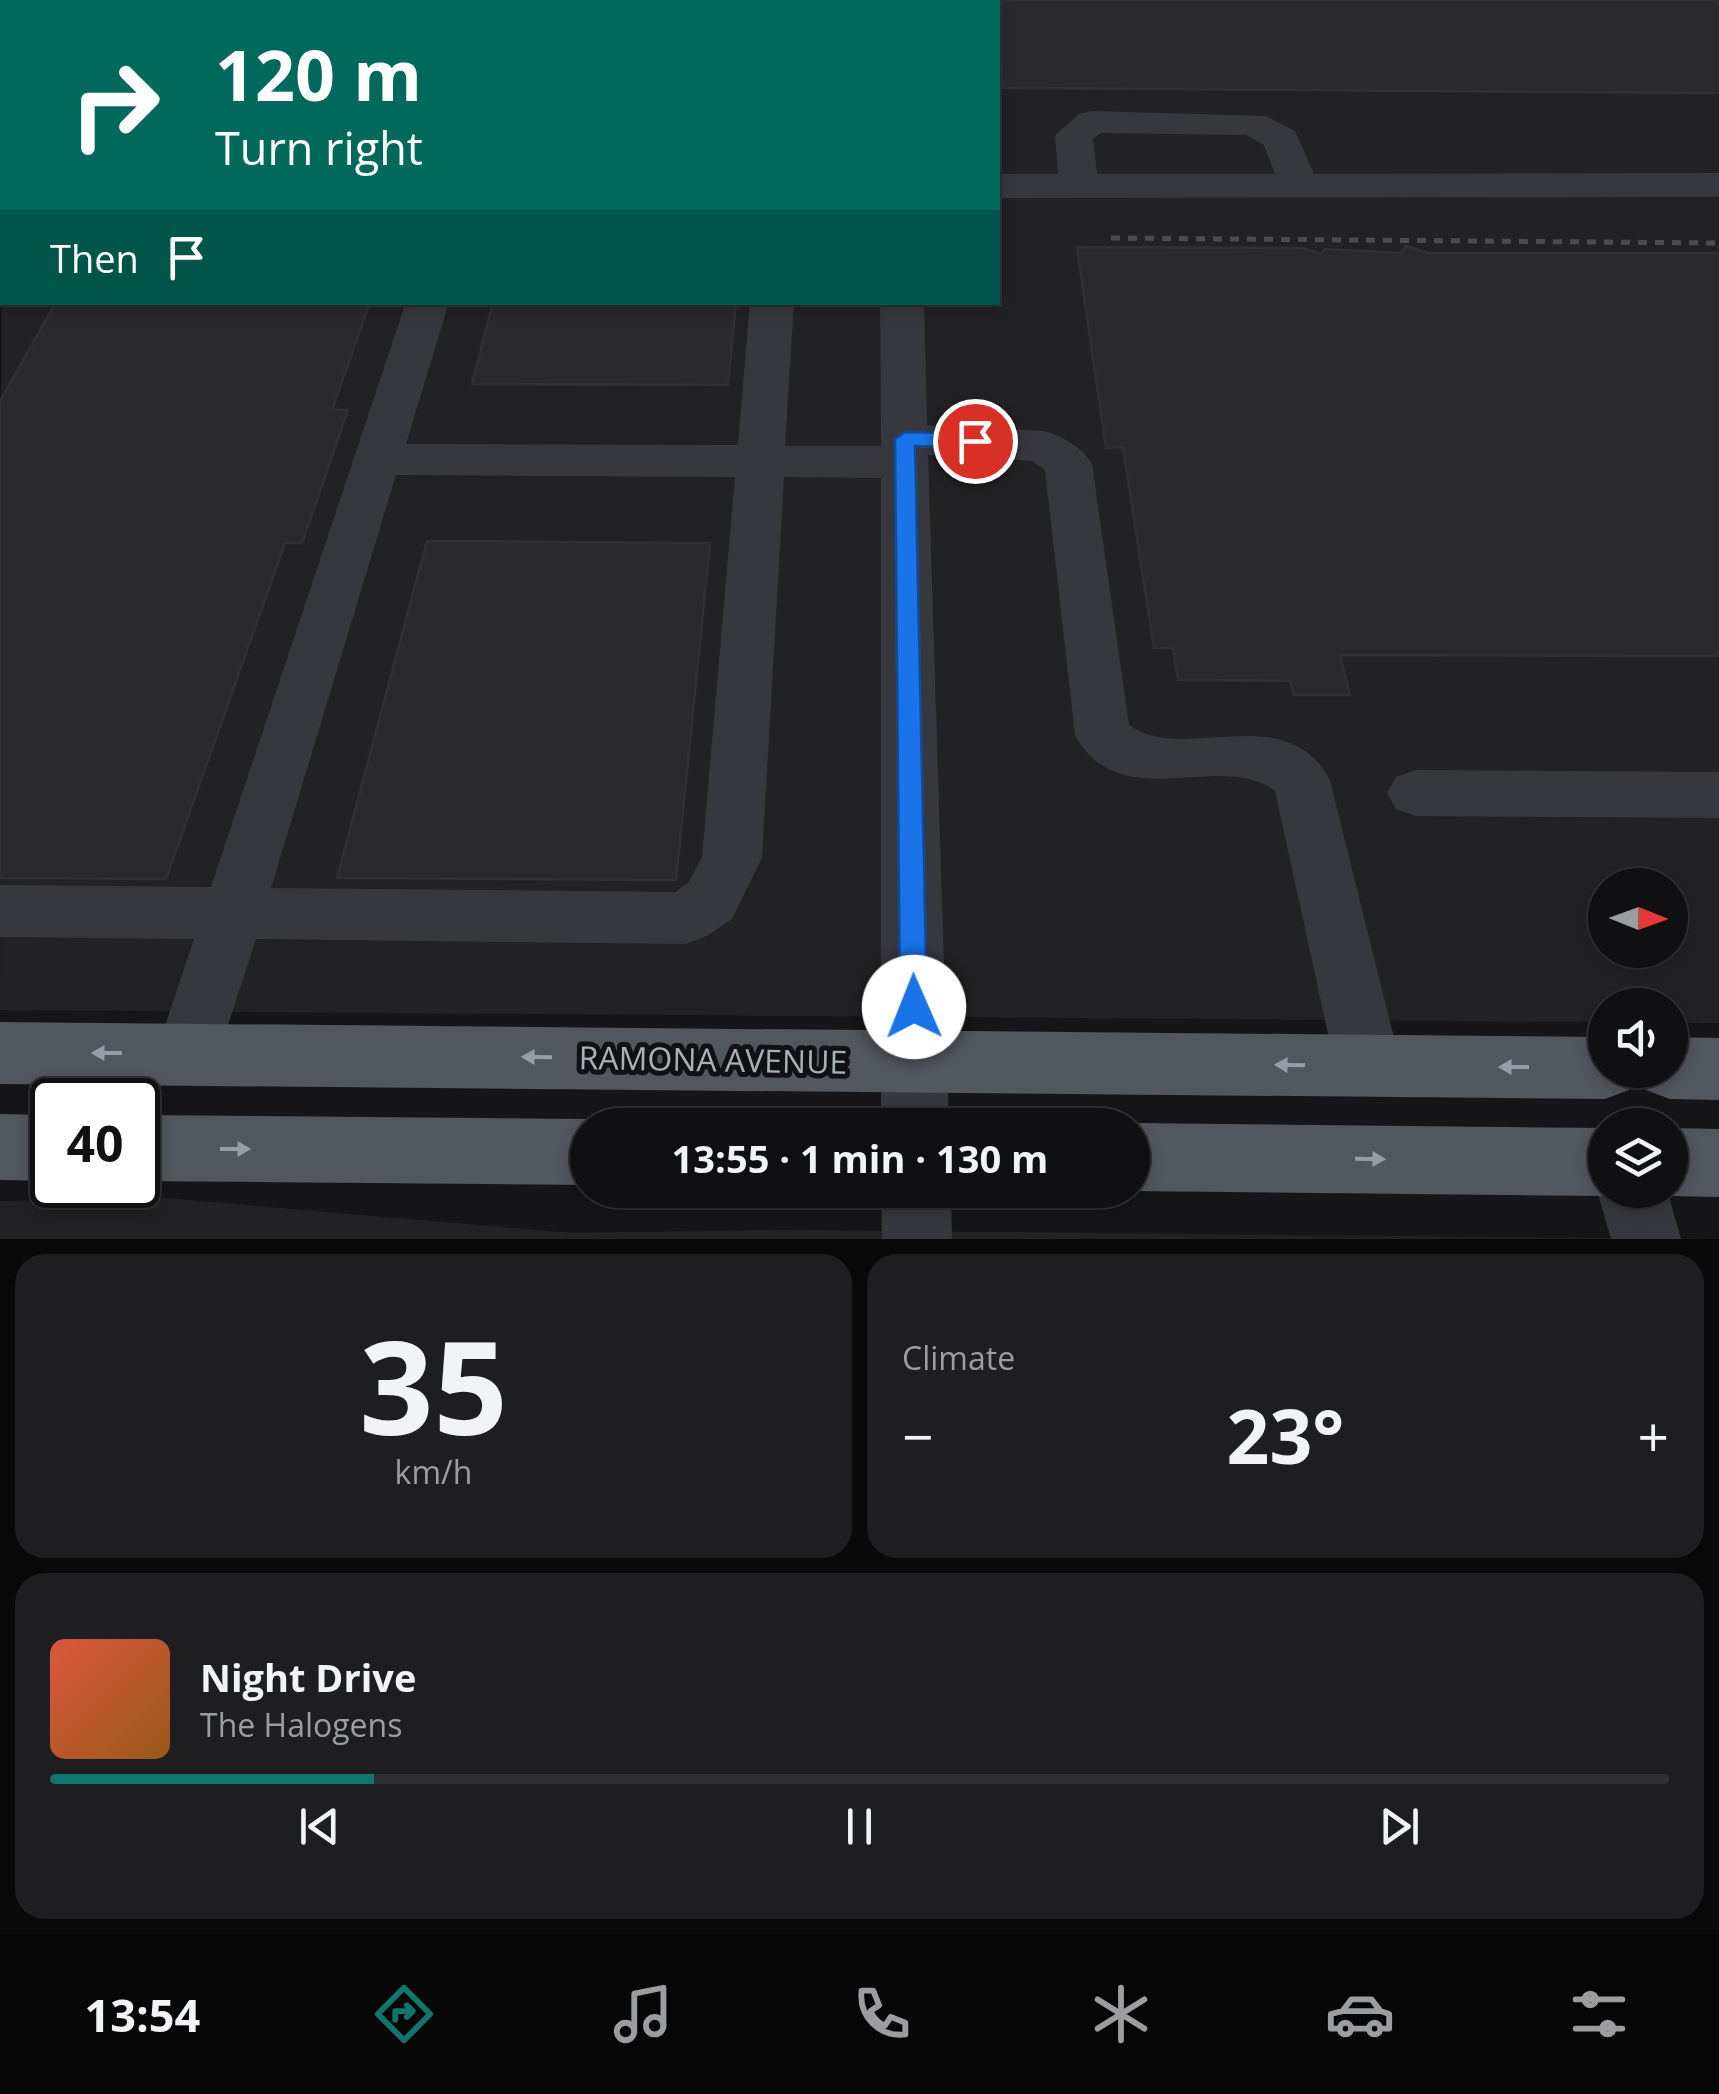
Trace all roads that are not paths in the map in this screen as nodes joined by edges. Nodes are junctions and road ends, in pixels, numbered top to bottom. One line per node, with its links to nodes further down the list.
1 (1719, 185): 4 (street)
2 (1000, 186): 3 (street)
3 (1080, 186): 4 (street); 4 (street)
4 (1298, 186)
5 (427, 305): 9 (street)
6 (772, 305): 10 (street)
7 (902, 305): 8 (street)
8 (905, 450): 10 (street); 17 (street); 21 (street)
9 (377, 459): 10 (street); 14 (street)
10 (761, 461): 14 (street)
11 (1416, 793): 12 (street)
12 (1719, 795)
13 (0, 911): 14 (street)
14 (236, 915): 16 (street)
15 (0, 1053): 16 (main road, RAMONA AVENUE, one-way to 15)
16 (189, 1054): 21 (main road, RAMONA AVENUE, one-way to 16)
17 (1368, 1066): 18 (main road, RAMONA AVENUE, one-way to 17); 21 (main road, RAMONA AVENUE, one-way to 21)
18 (1588, 1068)
19 (1688, 1068): 20 (main road)
20 (1719, 1069)
21 (915, 1093)
22 (0, 1147): 23 (main road)
23 (30, 1148)
24 (160, 1148): 25 (main road, one-way to 25)
25 (570, 1152)
26 (1150, 1156): 27 (main road, one-way to 27)
27 (1588, 1162)
28 (1688, 1162): 29 (main road)
29 (1719, 1162)
30 (916, 1208): 32 (street)
31 (1637, 1208): 33 (street)
32 (917, 1239)
33 (1646, 1239)

